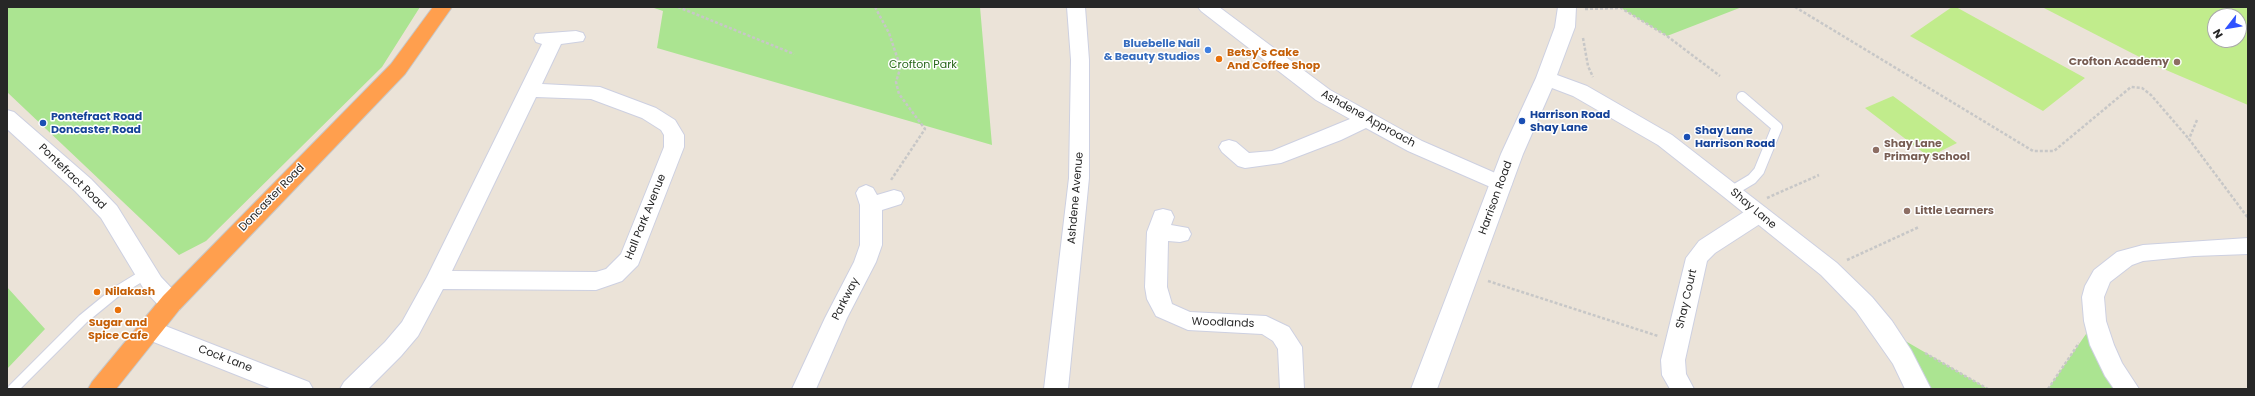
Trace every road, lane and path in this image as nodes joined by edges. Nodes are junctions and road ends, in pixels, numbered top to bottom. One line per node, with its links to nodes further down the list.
1 (443, 7): 34 (highway, Doncaster Road)
2 (678, 7): 9 (path)
3 (875, 7): 24 (path)
4 (1076, 7): 44 (street, Ashdene Avenue)
5 (1795, 7): 18 (path)
6 (1217, 9): 16 (street, Ashdene Approach)
7 (1566, 15): 10 (path); 11 (main road, Harrison Road); 12 (path)
8 (576, 36): 13 (street)
9 (794, 54)
10 (1720, 76)
11 (1546, 78): 21 (main road, Harrison Road); 22 (main road, Shay Lane)
12 (1597, 82)
13 (529, 90): 33 (street); 33 (street, Hall Park Avenue)
14 (1742, 97): 22 (lane)
15 (7, 117): 31 (main road, Pontefract Road)
16 (1365, 120): 19 (street); 21 (street, Ashdene Approach)
17 (2197, 120): 18 (path)
18 (2189, 138): 26 (path)
19 (1229, 147)
20 (1819, 175): 25 (path)
21 (1502, 184): 32 (main road, Harrison Road)
22 (1732, 191): 25 (main road, Shay Lane)
23 (894, 198): 24 (street)
24 (868, 199): 43 (street, Parkway)
25 (1753, 210): 30 (main road, Shay Lane); 37 (street, Shay Court)
26 (2248, 218)
27 (1919, 227): 30 (path)
28 (1167, 228): 45 (street, Woodlands)
29 (2248, 246): 35 (street)
30 (1829, 269): 48 (main road, Shay Lane)
31 (147, 273): 34 (main road, Pontefract Road); 39 (lane)
32 (1468, 274): 37 (path); 46 (main road, Harrison Road)
33 (437, 280): 42 (street)
34 (171, 303): 36 (highway, Doncaster Road)
35 (2096, 320): 50 (path); 51 (street)
36 (150, 330): 40 (highway, Doncaster Road); 41 (main road, Cock Lane)
37 (1677, 342): 47 (street, Shay Court)
38 (1922, 351): 49 (path)
39 (12, 389)
40 (101, 389)
41 (300, 389)
42 (352, 389)
43 (804, 389)
44 (1056, 389)
45 (1292, 389)
46 (1424, 389)
47 (1682, 389)
48 (1918, 389)
49 (1988, 389)
50 (2048, 389)
51 (2127, 389)

